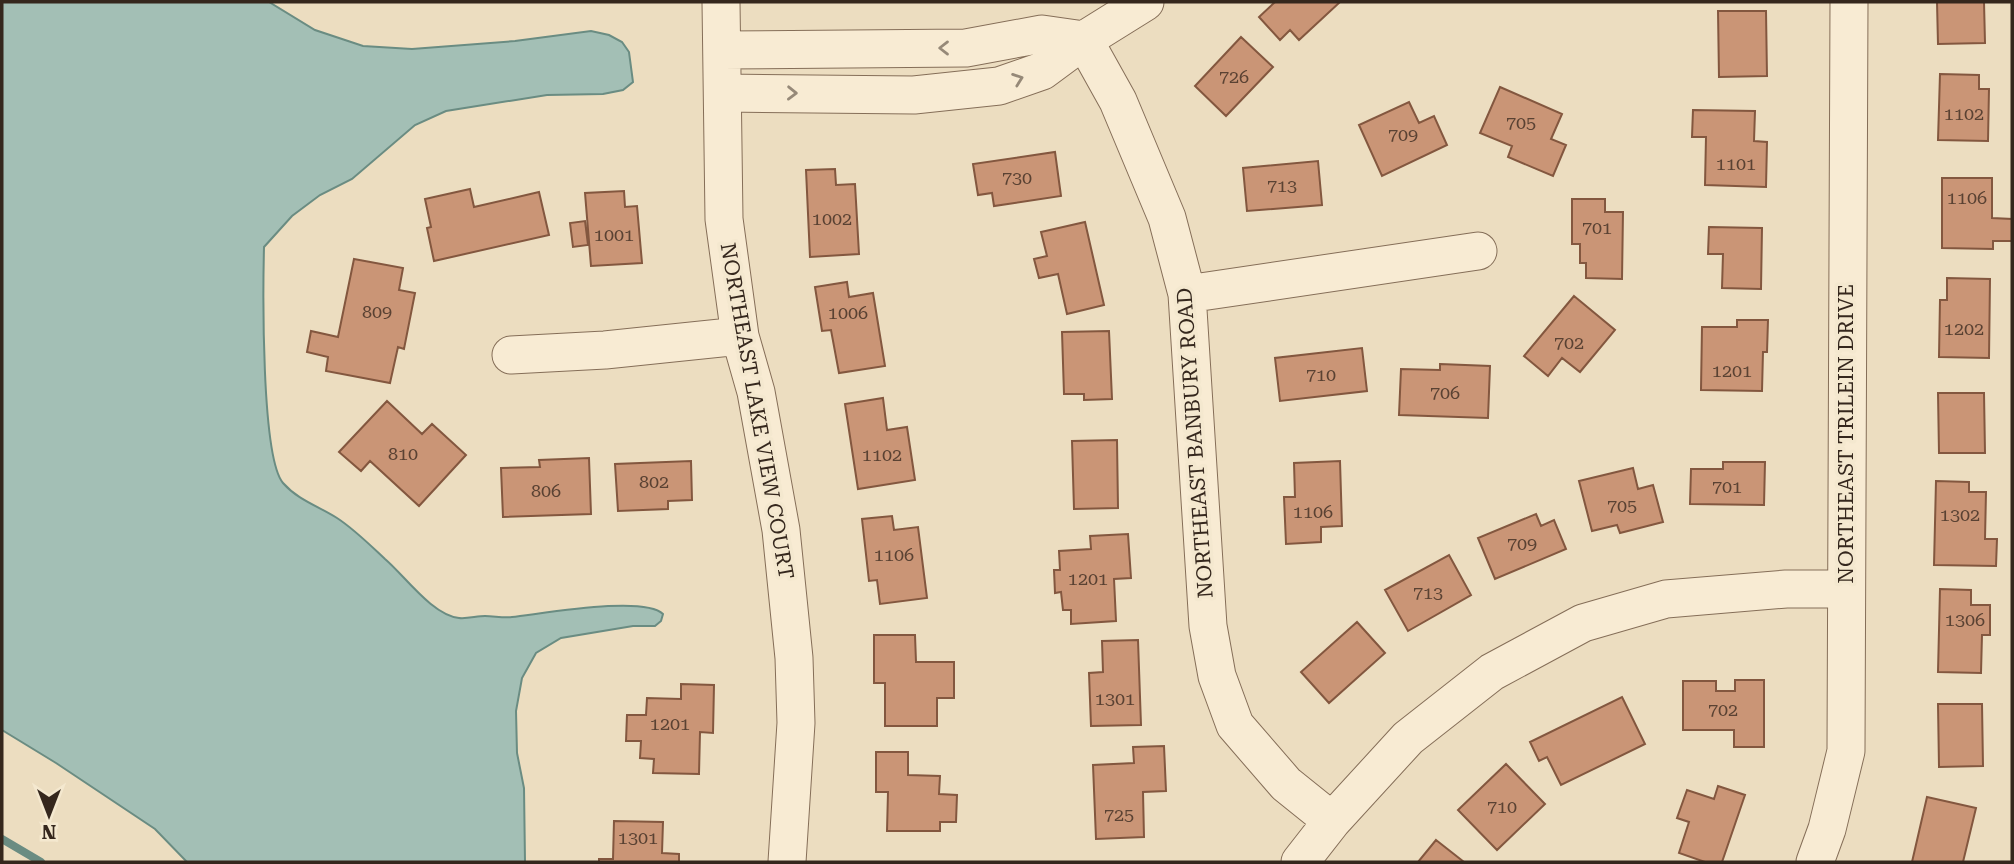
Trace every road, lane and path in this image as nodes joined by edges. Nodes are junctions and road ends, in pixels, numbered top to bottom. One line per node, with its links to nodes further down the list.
1 (721, 2): 5 (street, NORTHEAST LAKE VIEW COURT)
2 (1145, 2): 4 (street)
3 (1849, 2): 11 (street, NORTHEAST TRILEIN DRIVE)
4 (1084, 40): 5 (street, one-way to 5); 6 (street, one-way to 4); 8 (street, NORTHEAST BANBURY ROAD)
5 (722, 50): 6 (street, NORTHEAST LAKE VIEW COURT)
6 (724, 93): 9 (street, NORTHEAST LAKE VIEW COURT)
7 (1478, 251): 8 (street)
8 (1186, 294): 12 (street, NORTHEAST BANBURY ROAD)
9 (740, 336): 10 (street); 13 (street, NORTHEAST LAKE VIEW COURT)
10 (511, 355)
11 (1846, 589): 12 (street); 15 (street, NORTHEAST TRILEIN DRIVE)
12 (1332, 821): 14 (street)
13 (787, 862)
14 (1300, 862)
15 (1815, 862)

